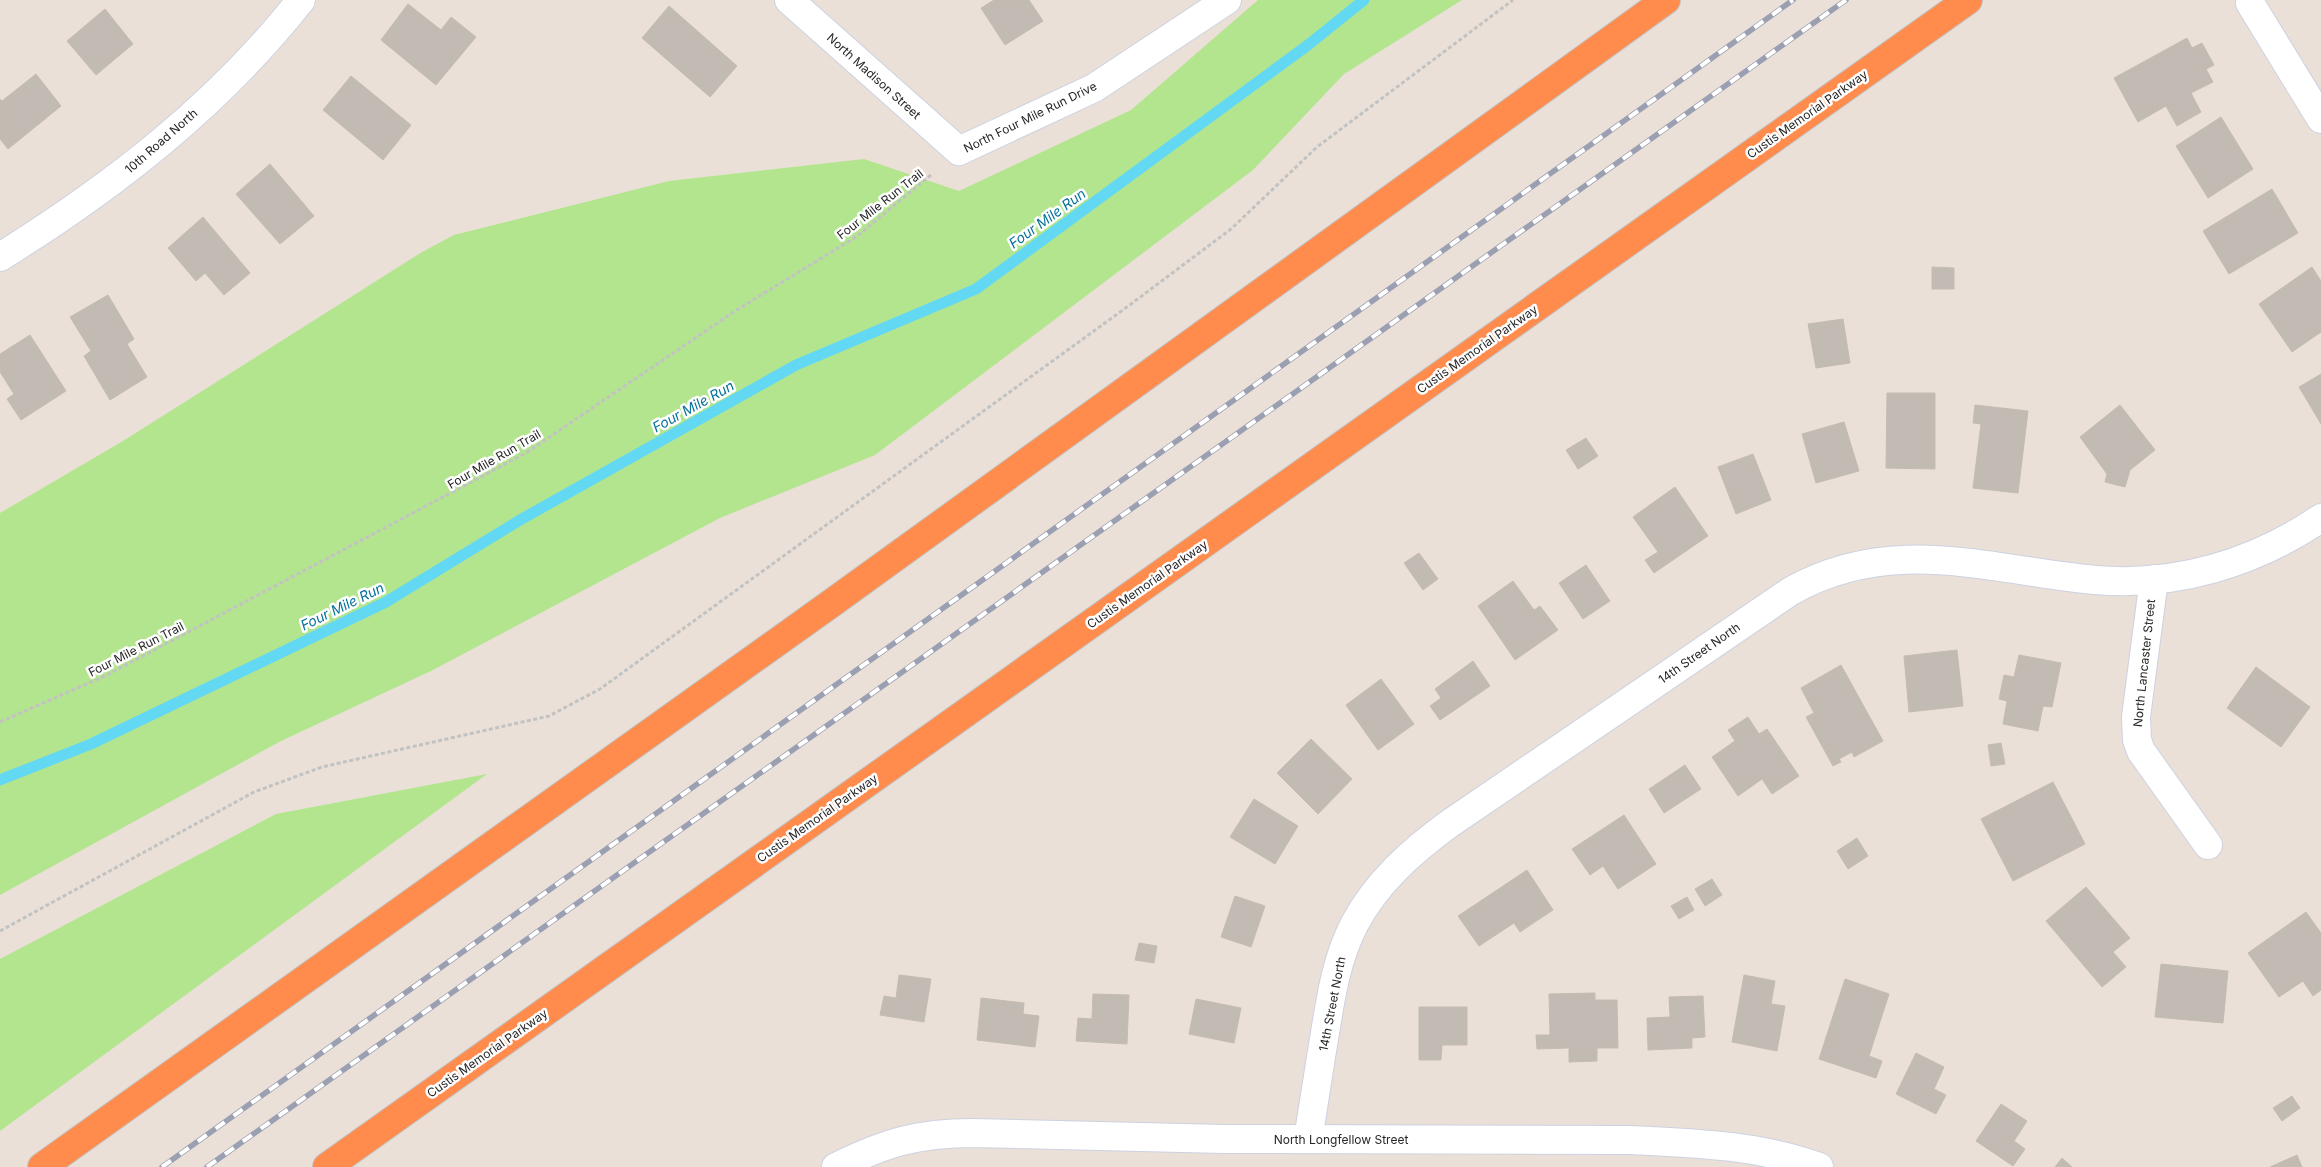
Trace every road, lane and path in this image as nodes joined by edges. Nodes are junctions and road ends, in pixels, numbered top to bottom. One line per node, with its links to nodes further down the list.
1 (301, 0): 10 (street, 10th Road North)
2 (789, 0): 9 (street, North Madison Street)
3 (1227, 0): 9 (street, North Four Mile Run Drive)
4 (1513, 0): 15 (path)
5 (1666, 0): 18 (highway)
6 (1968, 0): 19 (highway, Custis Memorial Parkway)
7 (2250, 3): 8 (street)
8 (2321, 119)
9 (959, 151): 13 (path, Four Mile Run Trail)
10 (0, 257)
11 (2321, 518): 12 (street, 14th Street North)
12 (2154, 579): 14 (street, North Lancaster Street); 16 (street, 14th Street North)
13 (0, 722)
14 (2208, 845)
15 (0, 931)
16 (1308, 1138): 17 (street, North Longfellow Street); 21 (street, North Longfellow Street)
17 (865, 1160): 20 (street, North Longfellow Street)
18 (42, 1167)
19 (327, 1167)
20 (836, 1167)
21 (1819, 1167)

